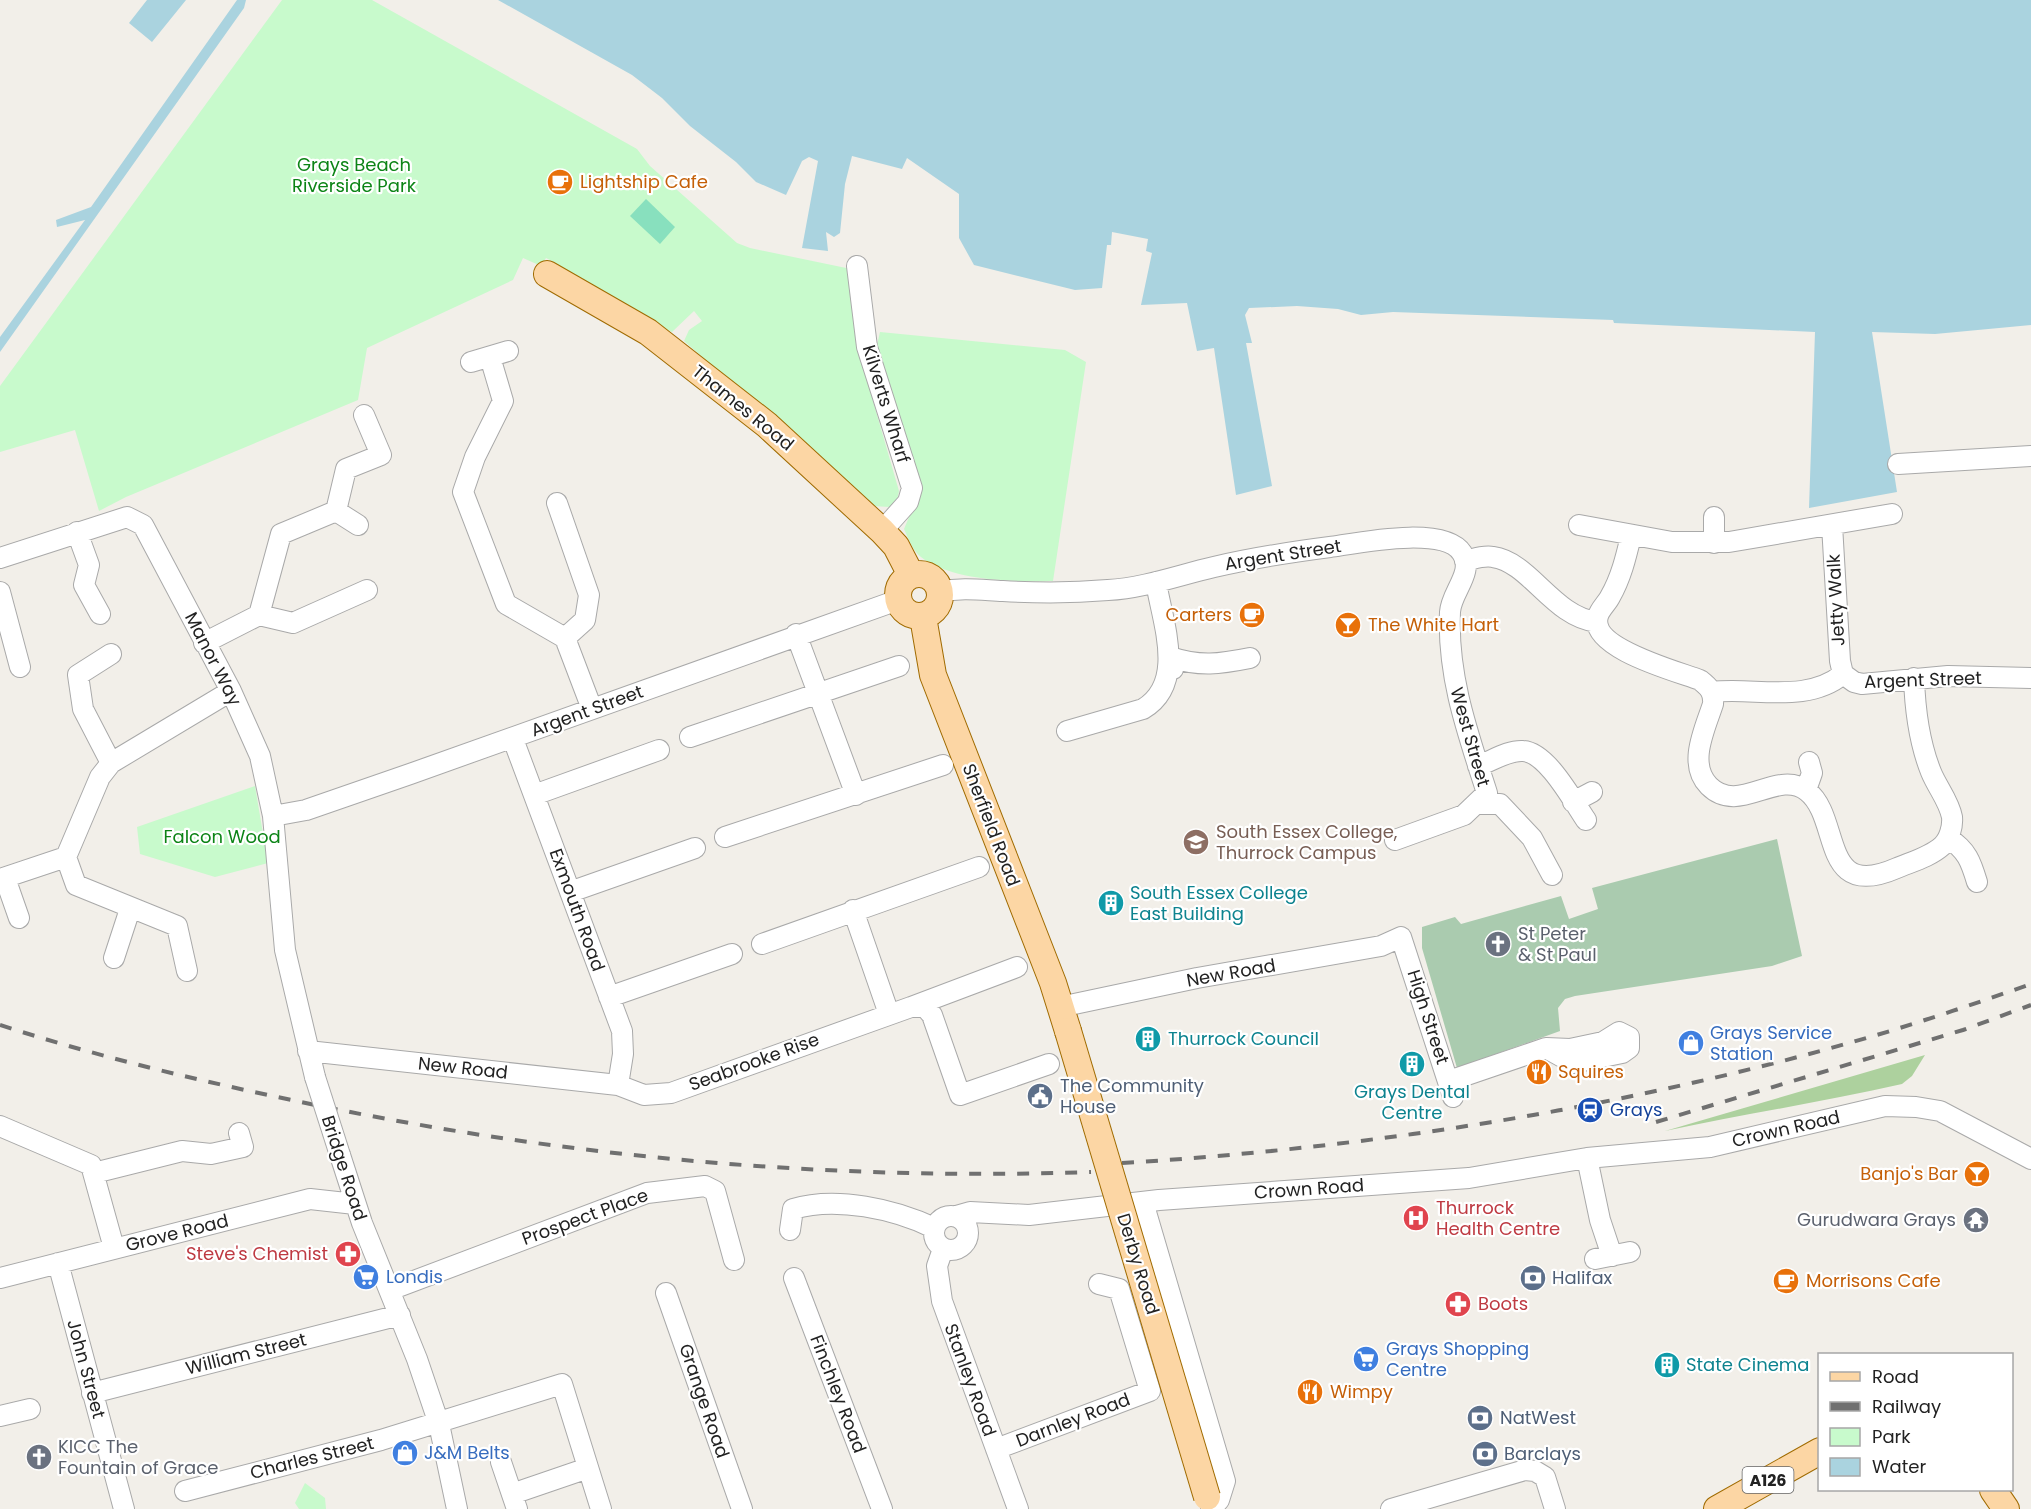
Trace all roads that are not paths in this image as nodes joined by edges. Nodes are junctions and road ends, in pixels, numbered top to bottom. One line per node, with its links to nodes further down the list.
1 (857, 266): 14 (street, Kilverts Wharf)
2 (547, 274): 14 (main road, Thames Road)
3 (471, 362): 31 (street)
4 (364, 415): 8 (street)
5 (2031, 456): 6 (street)
6 (1898, 464)
7 (558, 503): 31 (street)
8 (336, 511): 11 (street); 27 (street)
9 (1892, 514): 13 (street)
10 (1714, 517): 17 (street)
11 (358, 525)
12 (1579, 525): 16 (street)
13 (1832, 525): 17 (street); 38 (street, Jetty Walk)
14 (882, 531): 20 (main road, Thames Road)
15 (78, 532): 18 (street); 26 (street); 32 (street, Manor Way)
16 (1631, 536): 17 (street); 29 (street)
17 (1714, 543)
18 (0, 558)
19 (1465, 561): 21 (street, Argent Street); 29 (street); 53 (street, West Street)
20 (911, 575): 24 (main road); 25 (main road)
21 (1156, 582): 24 (street, Argent Street); 34 (street)
22 (367, 591): 27 (street)
23 (0, 592): 37 (street)
24 (940, 592): 28 (main road)
25 (898, 600): 28 (main road); 30 (street, Argent Street)
26 (100, 614)
27 (259, 615): 32 (street)
28 (923, 616): 84 (main road, Sherfield Road)
29 (1597, 622): 43 (street)
30 (796, 634): 44 (street); 45 (street, Argent Street)
31 (565, 638): 45 (street)
32 (204, 643): 42 (street, Manor Way)
33 (111, 654): 51 (street)
34 (1170, 657): 35 (street); 41 (street); 46 (street)
35 (1250, 658)
36 (899, 666): 44 (street)
37 (20, 667)
38 (1843, 674): 39 (street, Argent Street); 43 (street, Argent Street)
39 (1914, 678): 40 (street, Argent Street); 63 (street)
40 (2031, 678)
41 (1176, 685)
42 (231, 691): 51 (street); 60 (street, Manor Way)
43 (1712, 692): 54 (street)
44 (820, 694): 47 (street); 57 (street)
45 (592, 709): 48 (street, Argent Street)
46 (1067, 731)
47 (690, 737)
48 (513, 739): 56 (street, Exmouth Road); 60 (street, Argent Street)
49 (659, 750): 56 (street)
50 (1809, 762): 54 (street)
51 (111, 763): 66 (street)
52 (943, 765): 57 (street)
53 (1478, 766): 58 (street); 59 (street, West Street)
54 (1806, 790): 63 (street)
55 (1592, 792): 58 (street)
56 (534, 795): 71 (street, Exmouth Road)
57 (856, 795): 62 (street)
58 (1573, 801): 61 (street)
59 (1477, 804): 64 (street, West Street); 68 (street, West Street)
60 (273, 816): 86 (street, Bridge Road)
61 (1586, 820)
62 (725, 837)
63 (1948, 838): 70 (street)
64 (1395, 840)
65 (695, 848): 71 (street)
66 (66, 857): 69 (street); 72 (street)
67 (980, 867): 73 (street)
68 (1552, 875)
69 (2, 878): 74 (street)
70 (1977, 882)
71 (570, 892): 81 (street, Exmouth Road)
72 (130, 909): 78 (street); 80 (street)
73 (853, 910): 76 (street); 83 (street)
74 (19, 918)
75 (1401, 937): 84 (street, New Road); 85 (street, High Street)
76 (762, 944)
77 (732, 954): 81 (street)
78 (114, 958)
79 (1017, 967): 82 (street, Seabrooke Rise)
80 (187, 971)
81 (609, 997): 88 (street, Exmouth Road)
82 (911, 1007): 83 (street, Seabrooke Rise); 87 (street)
83 (889, 1014): 88 (street, Seabrooke Rise)
84 (1064, 1019): 123 (main road, Derby Road, bridge)
85 (1546, 1048)
86 (308, 1051): 88 (street, New Road); 95 (street, Bridge Road, bridge)
87 (1049, 1064)
88 (618, 1085)
89 (0, 1126): 93 (street)
90 (239, 1133): 93 (street)
91 (1587, 1158): 92 (street, Crown Road); 94 (street, Crown Road); 103 (street)
92 (2031, 1159)
93 (94, 1173): 101 (street)
94 (1143, 1202): 96 (street, Crown Road); 123 (street)
95 (355, 1204): 101 (street, Grove Road); 109 (street, Bridge Road)
96 (1029, 1215): 97 (street, Crown Road); 100 (street, Crown Road)
97 (956, 1216): 98 (street); 100 (street)
98 (934, 1228): 99 (street); 102 (street)
99 (790, 1230)
100 (968, 1235): 102 (street)
101 (114, 1248): 105 (street, Grove Road)
102 (943, 1249): 116 (street, Stanley Road)
103 (1612, 1256)
104 (734, 1260): 109 (street, Prospect Place)
105 (58, 1263): 106 (street, Grove Road); 112 (street, John Street)
106 (0, 1278)
107 (794, 1278): 128 (street, Finchley Road)
108 (1099, 1284): 116 (street, Darnley Road)
109 (390, 1290): 111 (street, Bridge Road)
110 (666, 1293): 127 (street, Grange Road)
111 (400, 1315): 112 (street, William Street); 115 (street, Bridge Road)
112 (92, 1393): 124 (street, John Street)
113 (30, 1409): 114 (street)
114 (0, 1416)
115 (439, 1424): 119 (street, Charles Street); 120 (street, Charles Street); 125 (street, Bridge Road)
116 (996, 1449): 129 (street, Stanley Road)
117 (1818, 1452): 132 (main road, A126)
118 (501, 1462): 122 (street)
119 (588, 1468): 122 (street); 126 (street)
120 (185, 1491)
121 (1994, 1491): 133 (main road)
122 (514, 1502)
123 (1210, 1505)
124 (124, 1509)
125 (457, 1509)
126 (601, 1509)
127 (742, 1509)
128 (882, 1509)
129 (1018, 1509)
130 (1391, 1509): 131 (street)
131 (1555, 1509)
132 (1716, 1509)
133 (2006, 1509)

